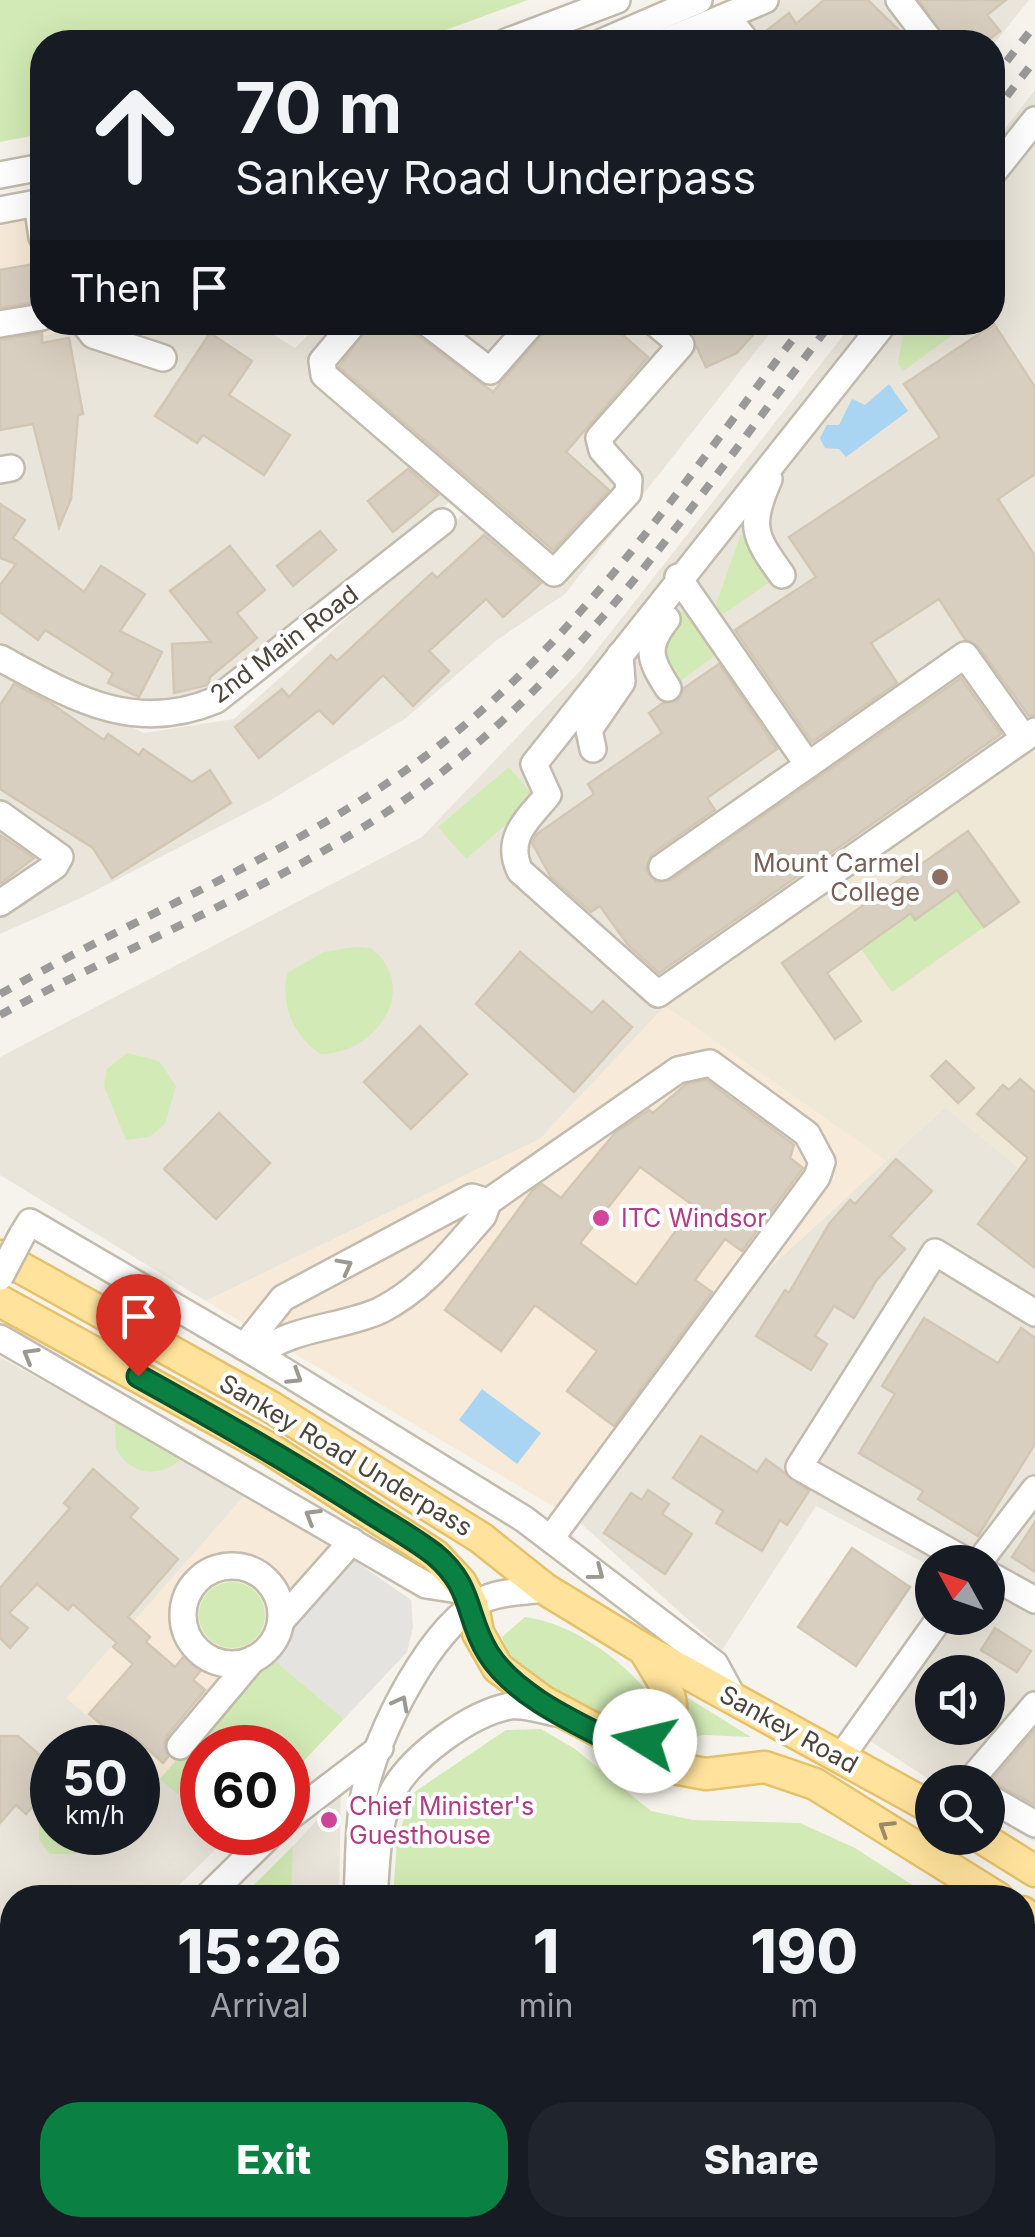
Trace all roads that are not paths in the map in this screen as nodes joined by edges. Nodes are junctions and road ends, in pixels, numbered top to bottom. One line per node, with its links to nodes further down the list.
1 (617, 0): 6 (street)
2 (699, 0): 7 (street)
3 (765, 0): 5 (street)
4 (899, 0): 10 (street)
5 (728, 18): 8 (street); 9 (street)
6 (538, 30)
7 (630, 30)
8 (696, 30)
9 (738, 30)
10 (922, 30)
11 (1035, 120): 12 (street)
12 (1015, 144): 13 (street); 14 (street)
13 (1005, 157)
14 (1035, 161)
15 (30, 169): 16 (street)
16 (0, 175)
17 (30, 205): 18 (street)
18 (0, 210)
19 (30, 319): 20 (street)
20 (0, 324)
21 (93, 335): 27 (street)
22 (344, 335): 25 (street)
23 (443, 335): 24 (street)
24 (521, 335)
25 (669, 335)
26 (874, 335): 28 (street)
27 (163, 358)
28 (780, 452): 30 (street); 31 (street)
29 (442, 522): 33 (street, 2nd Main Road)
30 (782, 575)
31 (683, 584): 32 (street); 34 (street); 37 (street)
32 (620, 655): 35 (street); 36 (street)
33 (0, 660)
34 (668, 688)
35 (1030, 734): 37 (street)
36 (593, 749)
37 (808, 764): 39 (street)
38 (0, 814): 40 (street)
39 (662, 867)
40 (0, 902)
41 (488, 1202): 47 (street); 47 (street, one-way to 41); 49 (street)
42 (11, 1246): 43 (street, bridge); 47 (street); 54 (main road, Sankey Road Underpass)
43 (0, 1277)
44 (8, 1305): 55 (main road, Sankey Road Underpass)
45 (1035, 1313): 51 (street)
46 (0, 1338): 50 (street, one-way to 46)
47 (251, 1351): 49 (street, one-way to 49)
48 (1035, 1488): 52 (street)
49 (551, 1538): 61 (street, one-way to 61)
50 (352, 1540): 55 (street); 57 (street)
51 (938, 1545)
52 (992, 1545)
53 (1005, 1583): 56 (street)
54 (545, 1589): 55 (street); 59 (main road, Sankey Road)
55 (469, 1599): 63 (main road, Sankey Road); 65 (street, one-way to 55)
56 (1035, 1600)
57 (281, 1621): 60 (street); 60 (street)
58 (928, 1635): 67 (street)
59 (644, 1650): 61 (main road, Sankey Road); 66 (main road, Sankey Road)
60 (254, 1659): 64 (street)
61 (734, 1700): 67 (main road, Sankey Road)
62 (1035, 1705): 68 (street)
63 (570, 1718): 66 (main road, Sankey Road); 77 (street)
64 (198, 1725)
65 (380, 1748): 70 (street); 76 (street)
66 (626, 1748): 78 (main road, Sankey Road, one-way to 66)
67 (841, 1757): 69 (main road, Sankey Road)
68 (983, 1765)
69 (915, 1798)
70 (310, 1801)
71 (1005, 1808): 72 (street)
72 (1035, 1827): 74 (street)
73 (250, 1855): 75 (street)
74 (1025, 1864)
75 (219, 1885)
76 (358, 1885)
77 (375, 1885)
78 (977, 1885)

